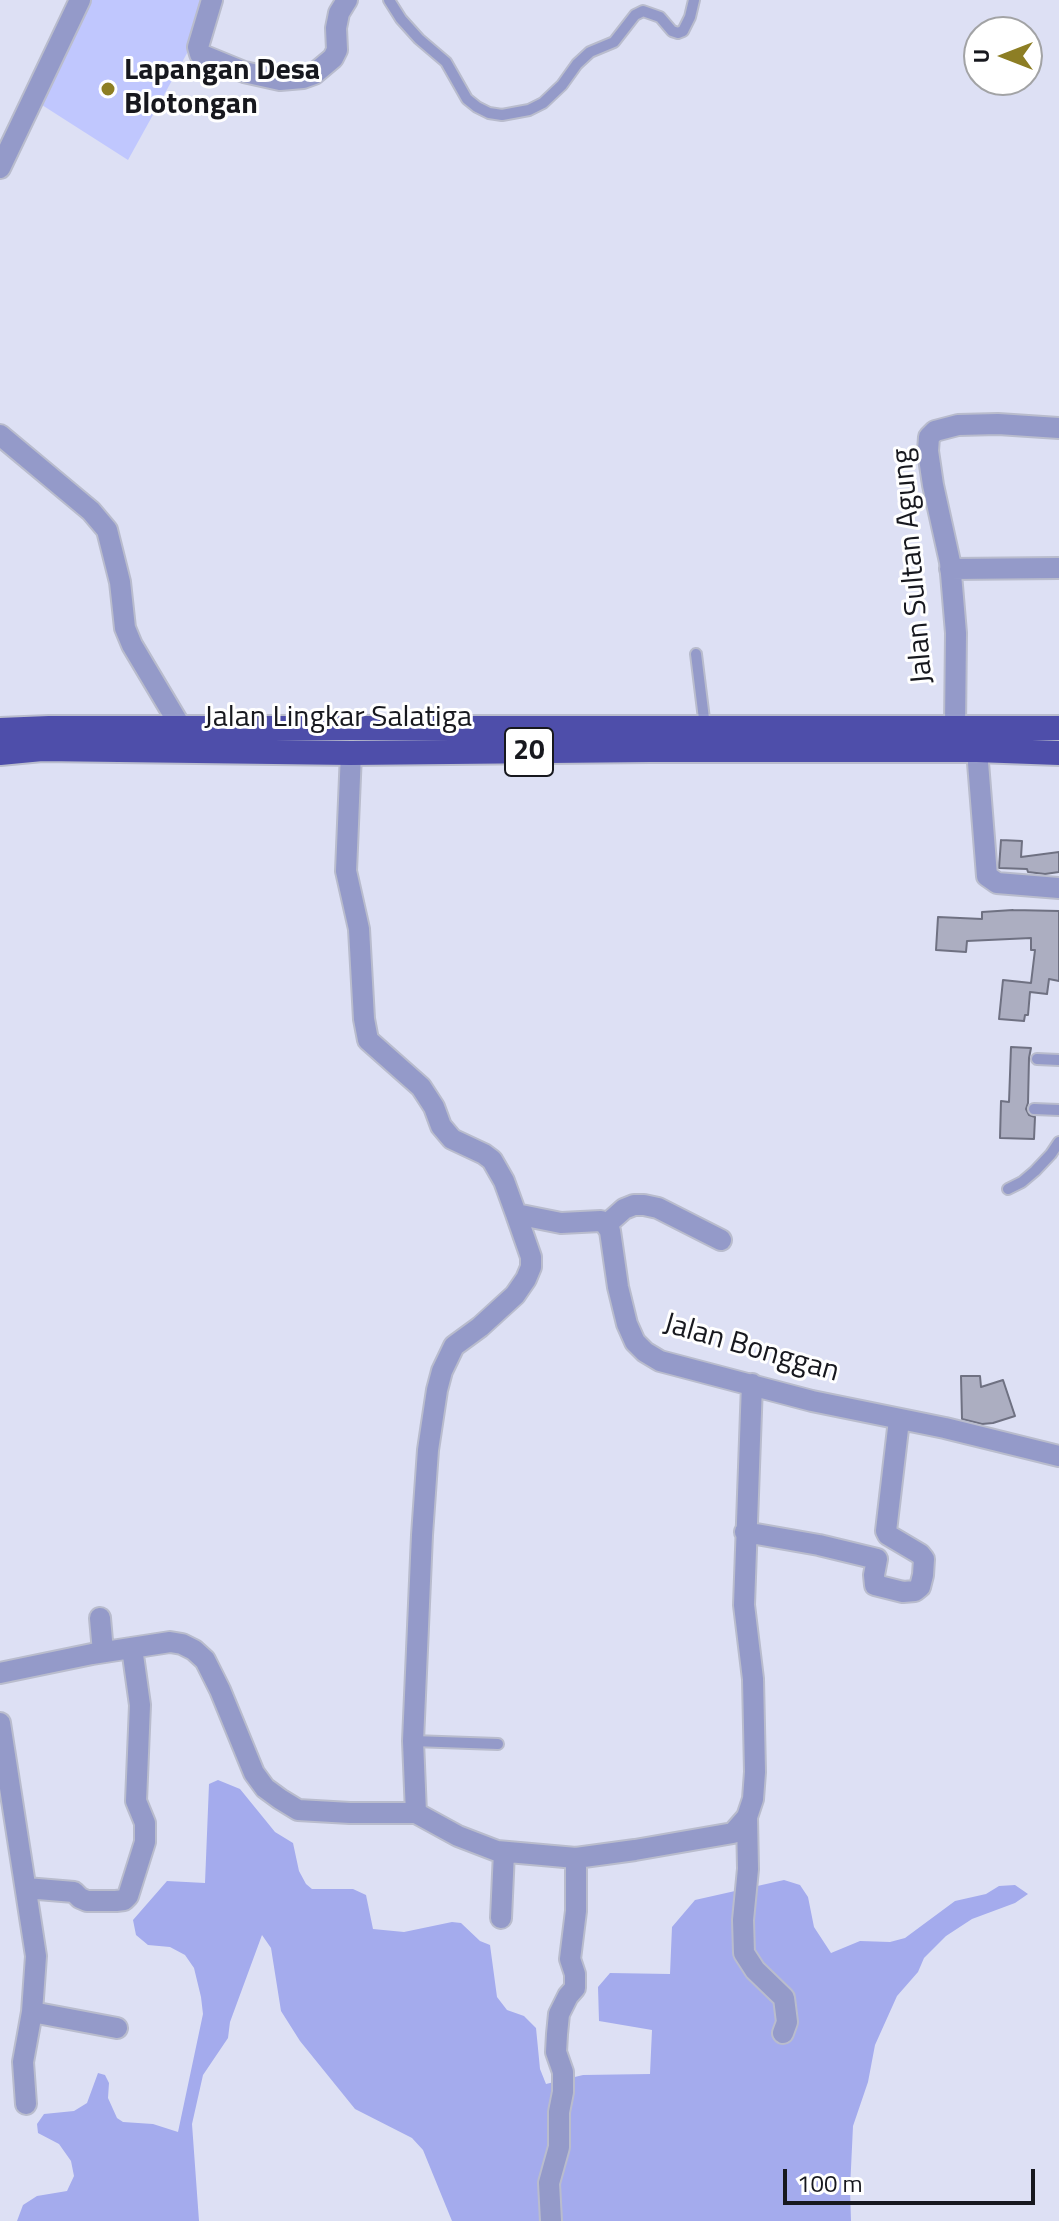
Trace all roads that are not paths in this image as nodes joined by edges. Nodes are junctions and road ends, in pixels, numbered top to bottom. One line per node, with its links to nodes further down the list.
1 (80, 0): 6 (street)
2 (212, 0): 3 (street)
3 (347, 0)
4 (389, 0): 5 (lane)
5 (694, 0)
6 (0, 168)
7 (1059, 428): 10 (street, Jalan Sultan Agung)
8 (0, 435): 15 (street)
9 (1059, 568): 10 (street)
10 (950, 569): 13 (street, Jalan Sultan Agung)
11 (696, 654): 12 (lane)
12 (705, 727): 13 (highway, Jalan Lingkar Salatiga / 20); 17 (highway, Jalan Lingkar Salatiga / 20)
13 (955, 727): 14 (highway, Jalan Lingkar Salatiga / 20)
14 (1059, 728)
15 (182, 729): 16 (highway, Jalan Lingkar Salatiga / 20); 17 (highway, Jalan Lingkar Salatiga / 20)
16 (0, 730)
17 (262, 740): 19 (highway, Jalan Lingkar Salatiga / 20); 20 (highway, Jalan Lingkar Salatiga / 20)
18 (977, 750): 20 (highway, Jalan Lingkar Salatiga / 20); 21 (highway, Jalan Lingkar Salatiga / 20); 22 (street)
19 (0, 753)
20 (351, 753): 29 (street)
21 (1059, 753)
22 (1059, 888)
23 (1037, 1059): 24 (lane)
24 (1059, 1060)
25 (1034, 1109): 26 (lane)
26 (1059, 1110)
27 (1059, 1142): 28 (lane)
28 (1008, 1189)
29 (516, 1214): 30 (street); 43 (street)
30 (606, 1225): 31 (street); 32 (street, Jalan Bonggan)
31 (721, 1240)
32 (752, 1384): 33 (street, Jalan Bonggan); 36 (street)
33 (899, 1420): 34 (street, Jalan Bonggan); 35 (street)
34 (1059, 1456)
35 (886, 1531): 37 (street); 37 (street)
36 (745, 1532): 37 (street); 46 (street)
37 (877, 1559)
38 (100, 1618): 40 (street)
39 (132, 1648): 40 (street); 45 (street); 49 (street)
40 (103, 1652): 41 (street)
41 (0, 1673)
42 (0, 1723): 49 (street)
43 (413, 1741): 44 (lane); 45 (street)
44 (498, 1744)
45 (416, 1813): 47 (street)
46 (747, 1817): 48 (street); 53 (street)
47 (504, 1852): 48 (street); 50 (street)
48 (576, 1858): 55 (street)
49 (26, 1888): 51 (street)
50 (501, 1918)
51 (32, 2012): 52 (street); 54 (street)
52 (117, 2028)
53 (783, 2033)
54 (26, 2104)
55 (551, 2221)

